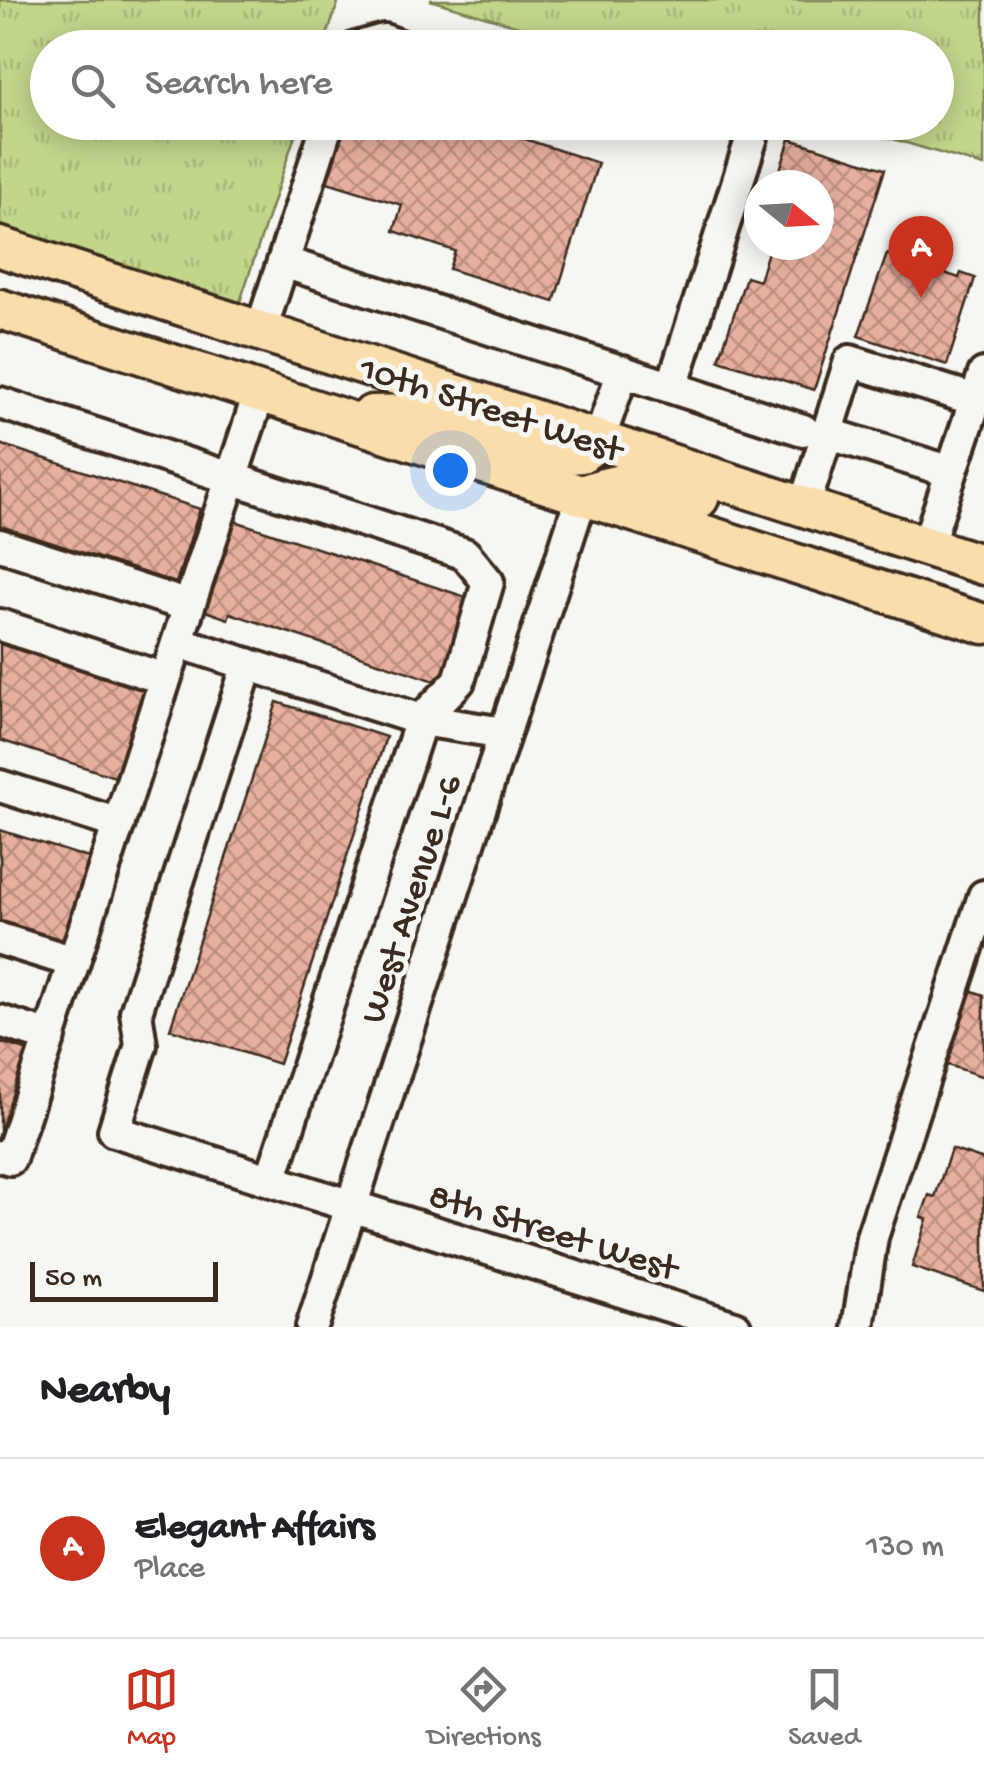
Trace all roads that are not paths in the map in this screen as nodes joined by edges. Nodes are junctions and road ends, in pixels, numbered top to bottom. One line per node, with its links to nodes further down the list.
1 (322, 140): 4 (street)
2 (751, 140): 8 (street)
3 (0, 247): 6 (main road, 10th Street West)
4 (283, 262): 6 (street); 7 (street)
5 (0, 309): 10 (main road, 10th Street West)
6 (260, 332): 14 (main road, 10th Street West)
7 (623, 371): 8 (street); 14 (street)
8 (672, 387): 13 (street)
9 (980, 387): 13 (street); 15 (street)
10 (260, 391): 12 (main road, 10th Street West); 16 (street)
11 (0, 403): 16 (street)
12 (336, 416): 14 (main road); 17 (main road, 10th Street West)
13 (815, 431): 15 (street); 18 (street)
14 (599, 440): 18 (main road, 10th Street West)
15 (952, 472): 19 (street)
16 (232, 478): 22 (street); 28 (street)
17 (582, 495): 19 (main road); 24 (main road, 10th Street West); 29 (street, West Avenue L-6)
18 (804, 506): 19 (main road, 10th Street West)
19 (918, 543): 21 (main road, 10th Street West)
20 (0, 545): 22 (street)
21 (984, 565)
22 (189, 606): 25 (street)
23 (0, 624): 27 (street)
24 (984, 624)
25 (178, 642): 26 (street); 27 (street)
26 (248, 664): 28 (street); 38 (street, 8th Street West)
27 (166, 679): 31 (street)
28 (421, 720): 29 (street); 38 (street)
29 (504, 734): 39 (street, West Avenue L-6)
30 (0, 786): 31 (street)
31 (119, 824): 34 (street)
32 (984, 896): 42 (street)
33 (0, 939): 34 (street)
34 (74, 962): 36 (street)
35 (0, 1021): 36 (street)
36 (50, 1037): 37 (street)
37 (0, 1156)
38 (271, 1180): 39 (street, 8th Street West)
39 (349, 1206): 40 (street, West Avenue L-6); 41 (street, 8th Street West)
40 (312, 1327)
41 (736, 1327)
42 (858, 1327)

